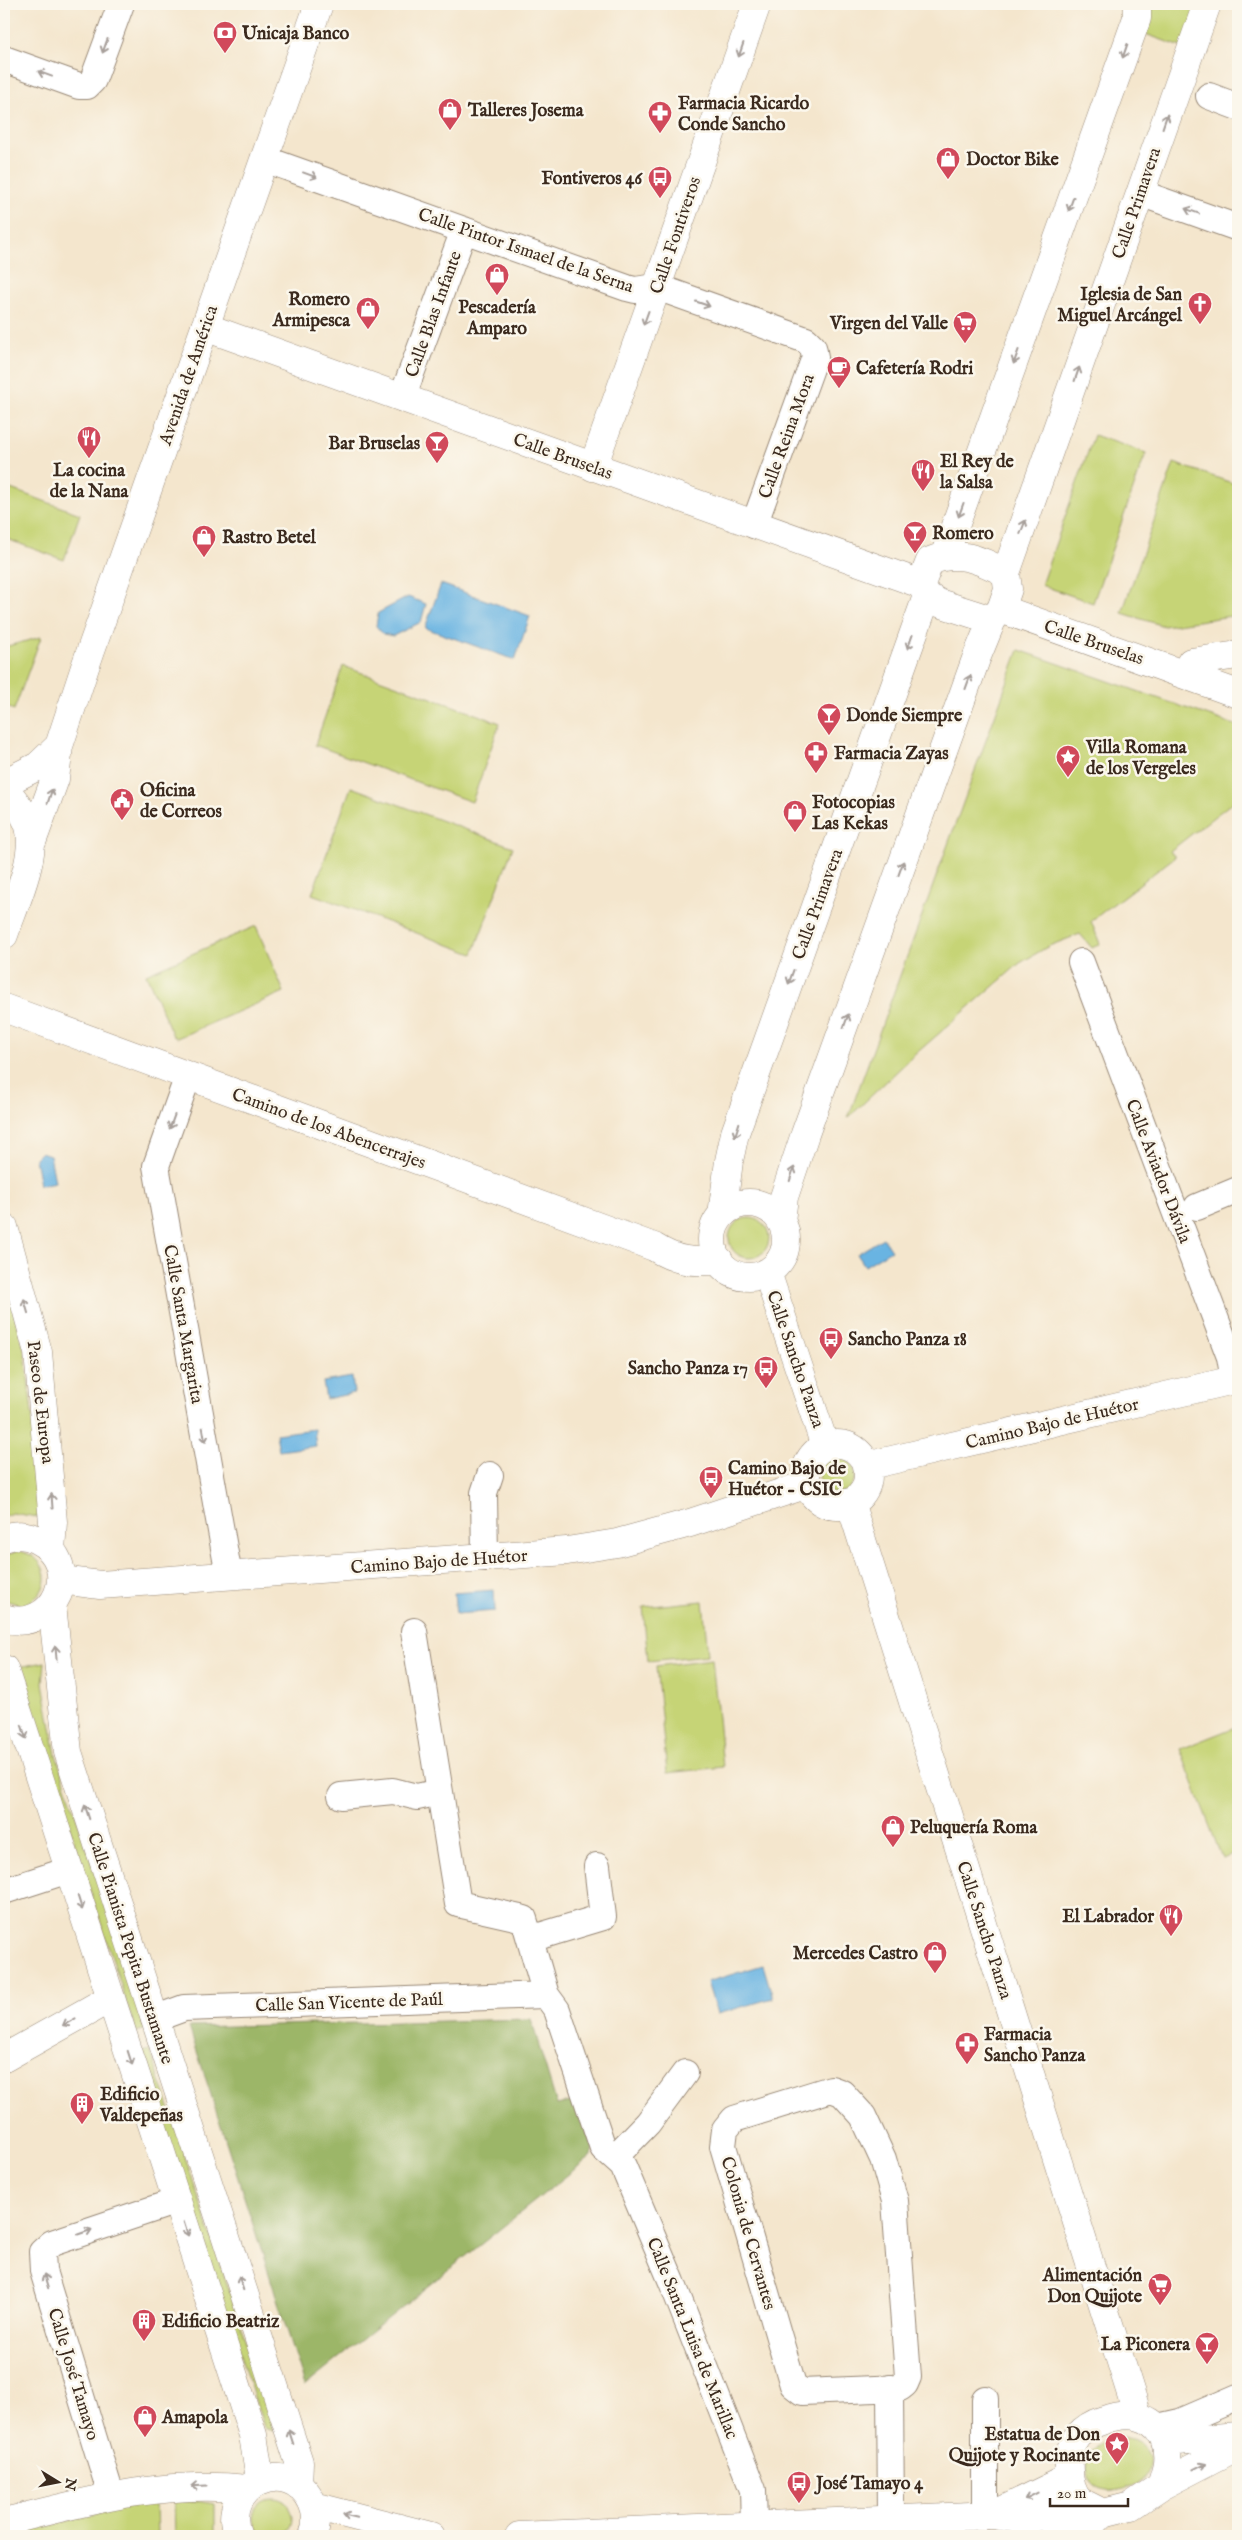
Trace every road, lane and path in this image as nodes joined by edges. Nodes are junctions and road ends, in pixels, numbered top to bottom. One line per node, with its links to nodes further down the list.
1 (120, 4): 6 (street, one-way to 6)
2 (319, 4): 9 (main road, Avenida de América)
3 (757, 4): 13 (main road, Calle Fontiveros, one-way to 13)
4 (1137, 4): 19 (main road, one-way to 19)
5 (1207, 4): 10 (main road, Calle Primavera, one-way to 5)
6 (4, 59)
7 (1209, 96): 8 (street)
8 (1238, 107)
9 (264, 159): 12 (street, Calle Pintor Ismael de la Serna, one-way to 12); 14 (main road, Avenida de América)
10 (1140, 193): 11 (street, one-way to 10); 20 (main road, Calle Primavera, one-way to 10)
11 (1238, 228)
12 (464, 230): 13 (street, Calle Pintor Ismael de la Serna); 16 (street, Calle Blas Infante)
13 (657, 287): 15 (street, Calle Pintor Ismael de la Serna, one-way to 15); 17 (main road, Calle Fontiveros, one-way to 17)
14 (205, 327): 16 (main road, Calle Bruselas); 26 (main road, Avenida de América)
15 (813, 347): 18 (street, Calle Reina Mora)
16 (402, 398): 17 (main road, Calle Bruselas)
17 (593, 467): 18 (main road, Calle Bruselas)
18 (754, 525): 21 (main road, Calle Bruselas)
19 (944, 554): 20 (main road); 21 (main road, Calle Primavera)
20 (1006, 573): 22 (main road, Calle Primavera)
21 (924, 590): 22 (main road, Calle Bruselas); 37 (main road, Calle Primavera, one-way to 37)
22 (996, 615): 24 (main road, Calle Bruselas); 36 (main road, one-way to 22)
23 (1238, 655): 24 (main road)
24 (1186, 674): 25 (main road, Calle Bruselas)
25 (1238, 694)
26 (59, 746): 27 (main road, Avenida de América); 28 (main road, Avenida de América, one-way to 26)
27 (4, 785): 28 (main road)
28 (32, 842): 29 (main road, Avenida de América)
29 (10, 906): 30 (main road)
30 (4, 935)
31 (1081, 962): 42 (street, Calle Aviador Dávila)
32 (4, 1008): 33 (main road, Camino de los Abencerrajes)
33 (188, 1076): 39 (main road, Camino de los Abencerrajes); 51 (street, Calle Santa Margarita, one-way to 51)
34 (1238, 1190): 35 (street)
35 (1197, 1207)
36 (781, 1221): 37 (main road); 41 (main road)
37 (718, 1224): 39 (main road, Camino de los Abencerrajes); 40 (main road)
38 (4, 1227): 49 (main road, Paseo de Europa, one-way to 38)
39 (654, 1247): 40 (main road, Camino de los Abencerrajes)
40 (718, 1260): 41 (main road)
41 (767, 1272): 43 (main road, Calle Sancho Panza)
42 (1236, 1380): 44 (main road, Camino Bajo de Huétor)
43 (825, 1446): 44 (main road); 46 (main road)
44 (866, 1466): 47 (main road)
45 (490, 1475): 50 (street)
46 (808, 1484): 47 (main road); 50 (main road, Camino Bajo de Huétor)
47 (850, 1502): 73 (main road, Calle Sancho Panza)
48 (4, 1538): 49 (main road)
49 (51, 1550): 52 (main road)
50 (485, 1558): 51 (main road, Camino Bajo de Huétor)
51 (229, 1576): 52 (main road, Camino Bajo de Huétor)
52 (62, 1580): 53 (main road)
53 (52, 1605): 54 (main road); 65 (main road, Calle Pianista Pepita Bustamante, one-way to 53)
54 (4, 1618)
55 (414, 1631): 57 (street, Calle Santa Luisa de Marillac)
56 (4, 1669): 60 (main road, Calle Pianista Pepita Bustamante, one-way to 60)
57 (440, 1792): 58 (street); 62 (street, Calle Santa Luisa de Marillac)
58 (341, 1796)
59 (597, 1866): 62 (street)
60 (69, 1870): 61 (street); 64 (main road, Calle Pianista Pepita Bustamante, one-way to 64)
61 (4, 1891)
62 (530, 1939): 63 (street, Calle Santa Luisa de Marillac)
63 (546, 1995): 65 (street, Calle San Vicente de Paúl); 68 (street, Calle Santa Luisa de Marillac)
64 (111, 1998): 66 (main road, one-way to 66); 69 (main road, Calle Pianista Pepita Bustamante, one-way to 69)
65 (154, 2018): 77 (main road, Calle Pianista Pepita Bustamante, one-way to 65)
66 (4, 2058)
67 (684, 2074): 68 (street)
68 (614, 2158): 85 (street, Calle Santa Luisa de Marillac)
69 (177, 2201): 76 (main road, Calle Pianista Pepita Bustamante, one-way to 76); 79 (street, Calle José Tamayo, one-way to 69)
70 (890, 2388): 70 (street, Colonia de Cervantes); 82 (street)
71 (1238, 2397): 73 (street)
72 (985, 2399): 84 (street)
73 (1154, 2428): 74 (main road); 78 (main road); 80 (main road)
74 (1238, 2436)
75 (1238, 2446): 78 (main road, one-way to 75)
76 (254, 2485): 77 (main road); 79 (main road, one-way to 79); 86 (main road)
77 (298, 2485): 81 (main road)
78 (1161, 2486): 80 (main road)
79 (111, 2495): 83 (main road)
80 (1081, 2497): 84 (main road); 90 (main road); 91 (main road)
81 (314, 2506): 87 (main road); 88 (main road, one-way to 81)
82 (891, 2520): 84 (main road); 85 (main road)
83 (4, 2522)
84 (1009, 2522)
85 (754, 2525): 89 (main road)
86 (238, 2536)
87 (313, 2536)
88 (431, 2536)
89 (520, 2536)
90 (1055, 2536)
91 (1081, 2536)

